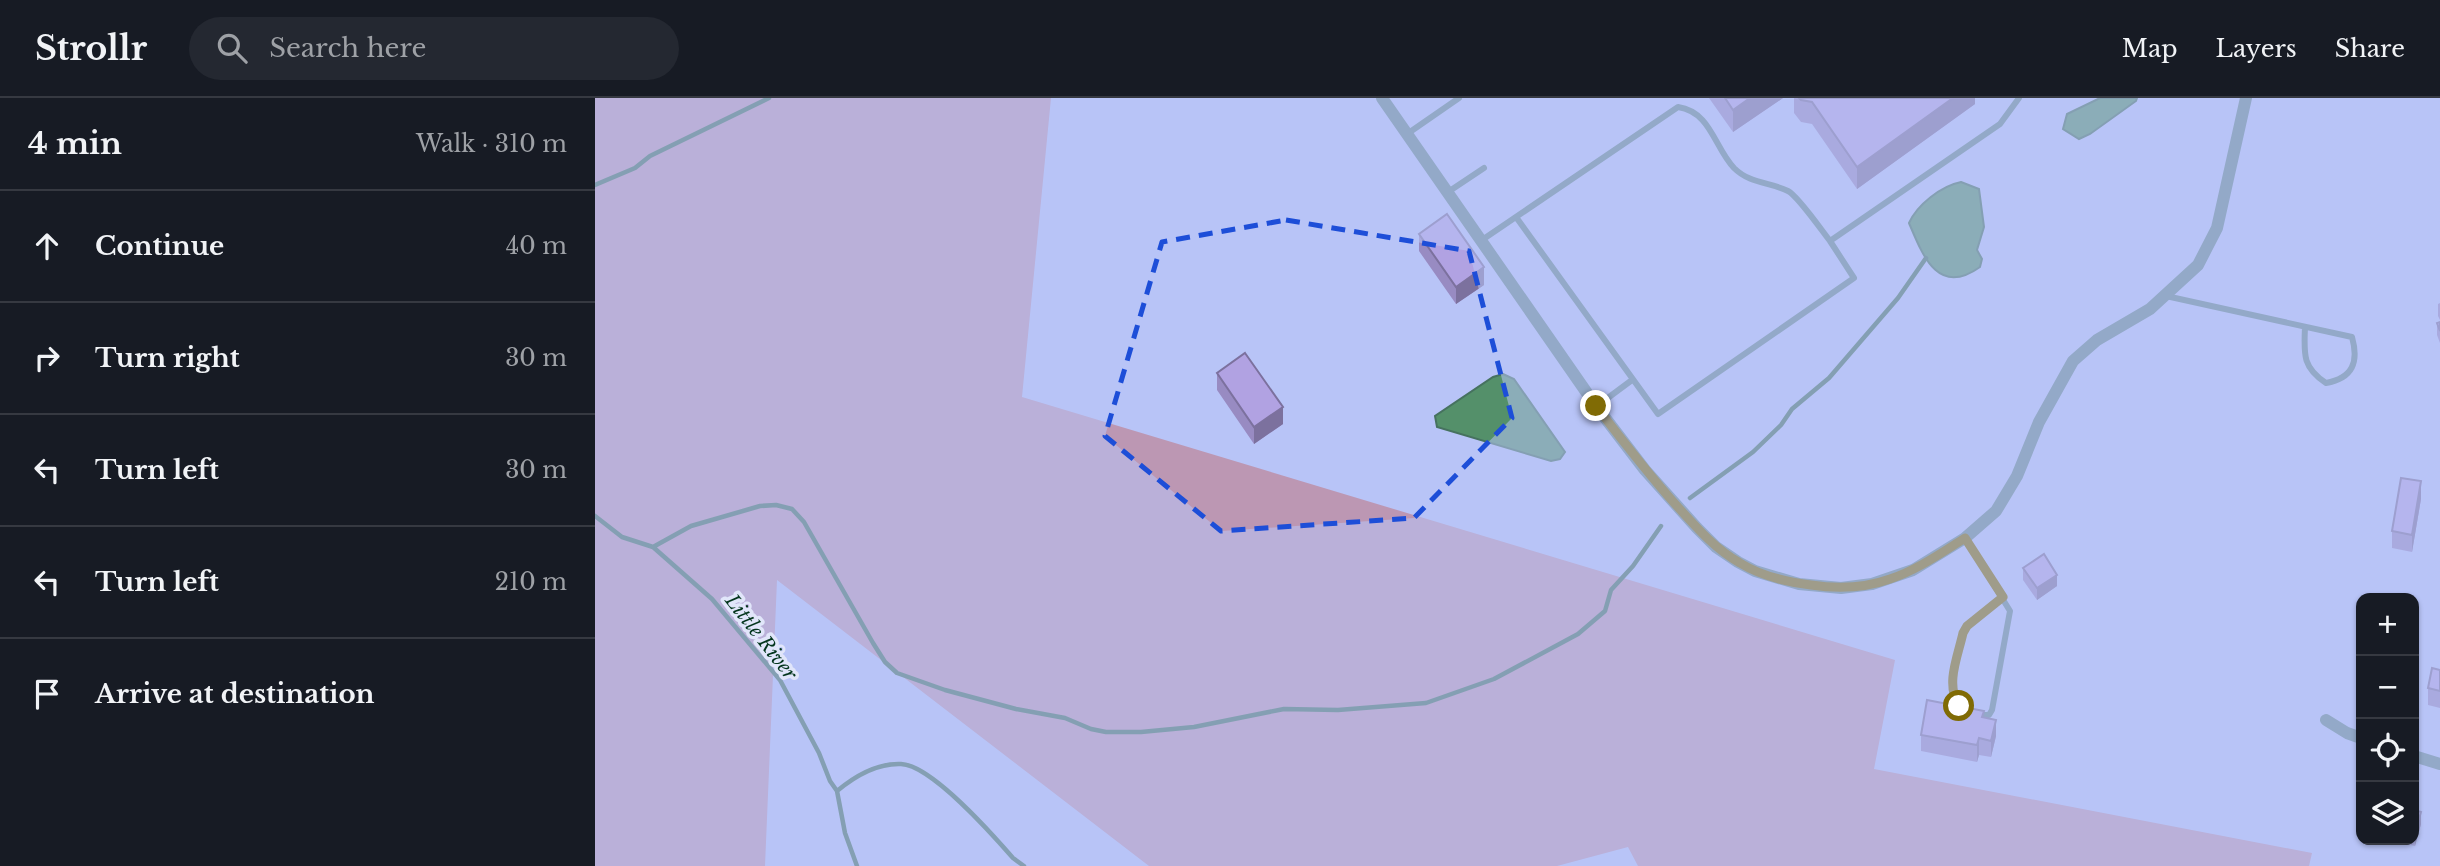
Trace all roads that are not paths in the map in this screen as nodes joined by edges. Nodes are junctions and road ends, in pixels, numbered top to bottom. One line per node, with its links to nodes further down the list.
1 (1382, 98): 5 (street)
2 (1459, 98): 5 (lane)
3 (2019, 98): 10 (lane)
4 (2246, 98): 11 (street)
5 (1407, 134): 7 (street)
6 (1484, 168): 7 (lane)
7 (1448, 192): 9 (street)
8 (1516, 216): 9 (lane); 10 (lane); 13 (lane)
9 (1482, 240): 14 (street)
10 (1830, 241): 13 (lane)
11 (2164, 296): 12 (lane); 15 (street)
12 (2305, 327): 12 (lane)
13 (1632, 380): 14 (lane)
14 (1596, 406): 15 (street)
15 (1965, 538): 16 (lane)
16 (2003, 597): 16 (lane)
17 (2326, 720): 18 (street)
18 (2356, 736)
19 (2419, 758): 20 (street)
20 (2440, 764)

